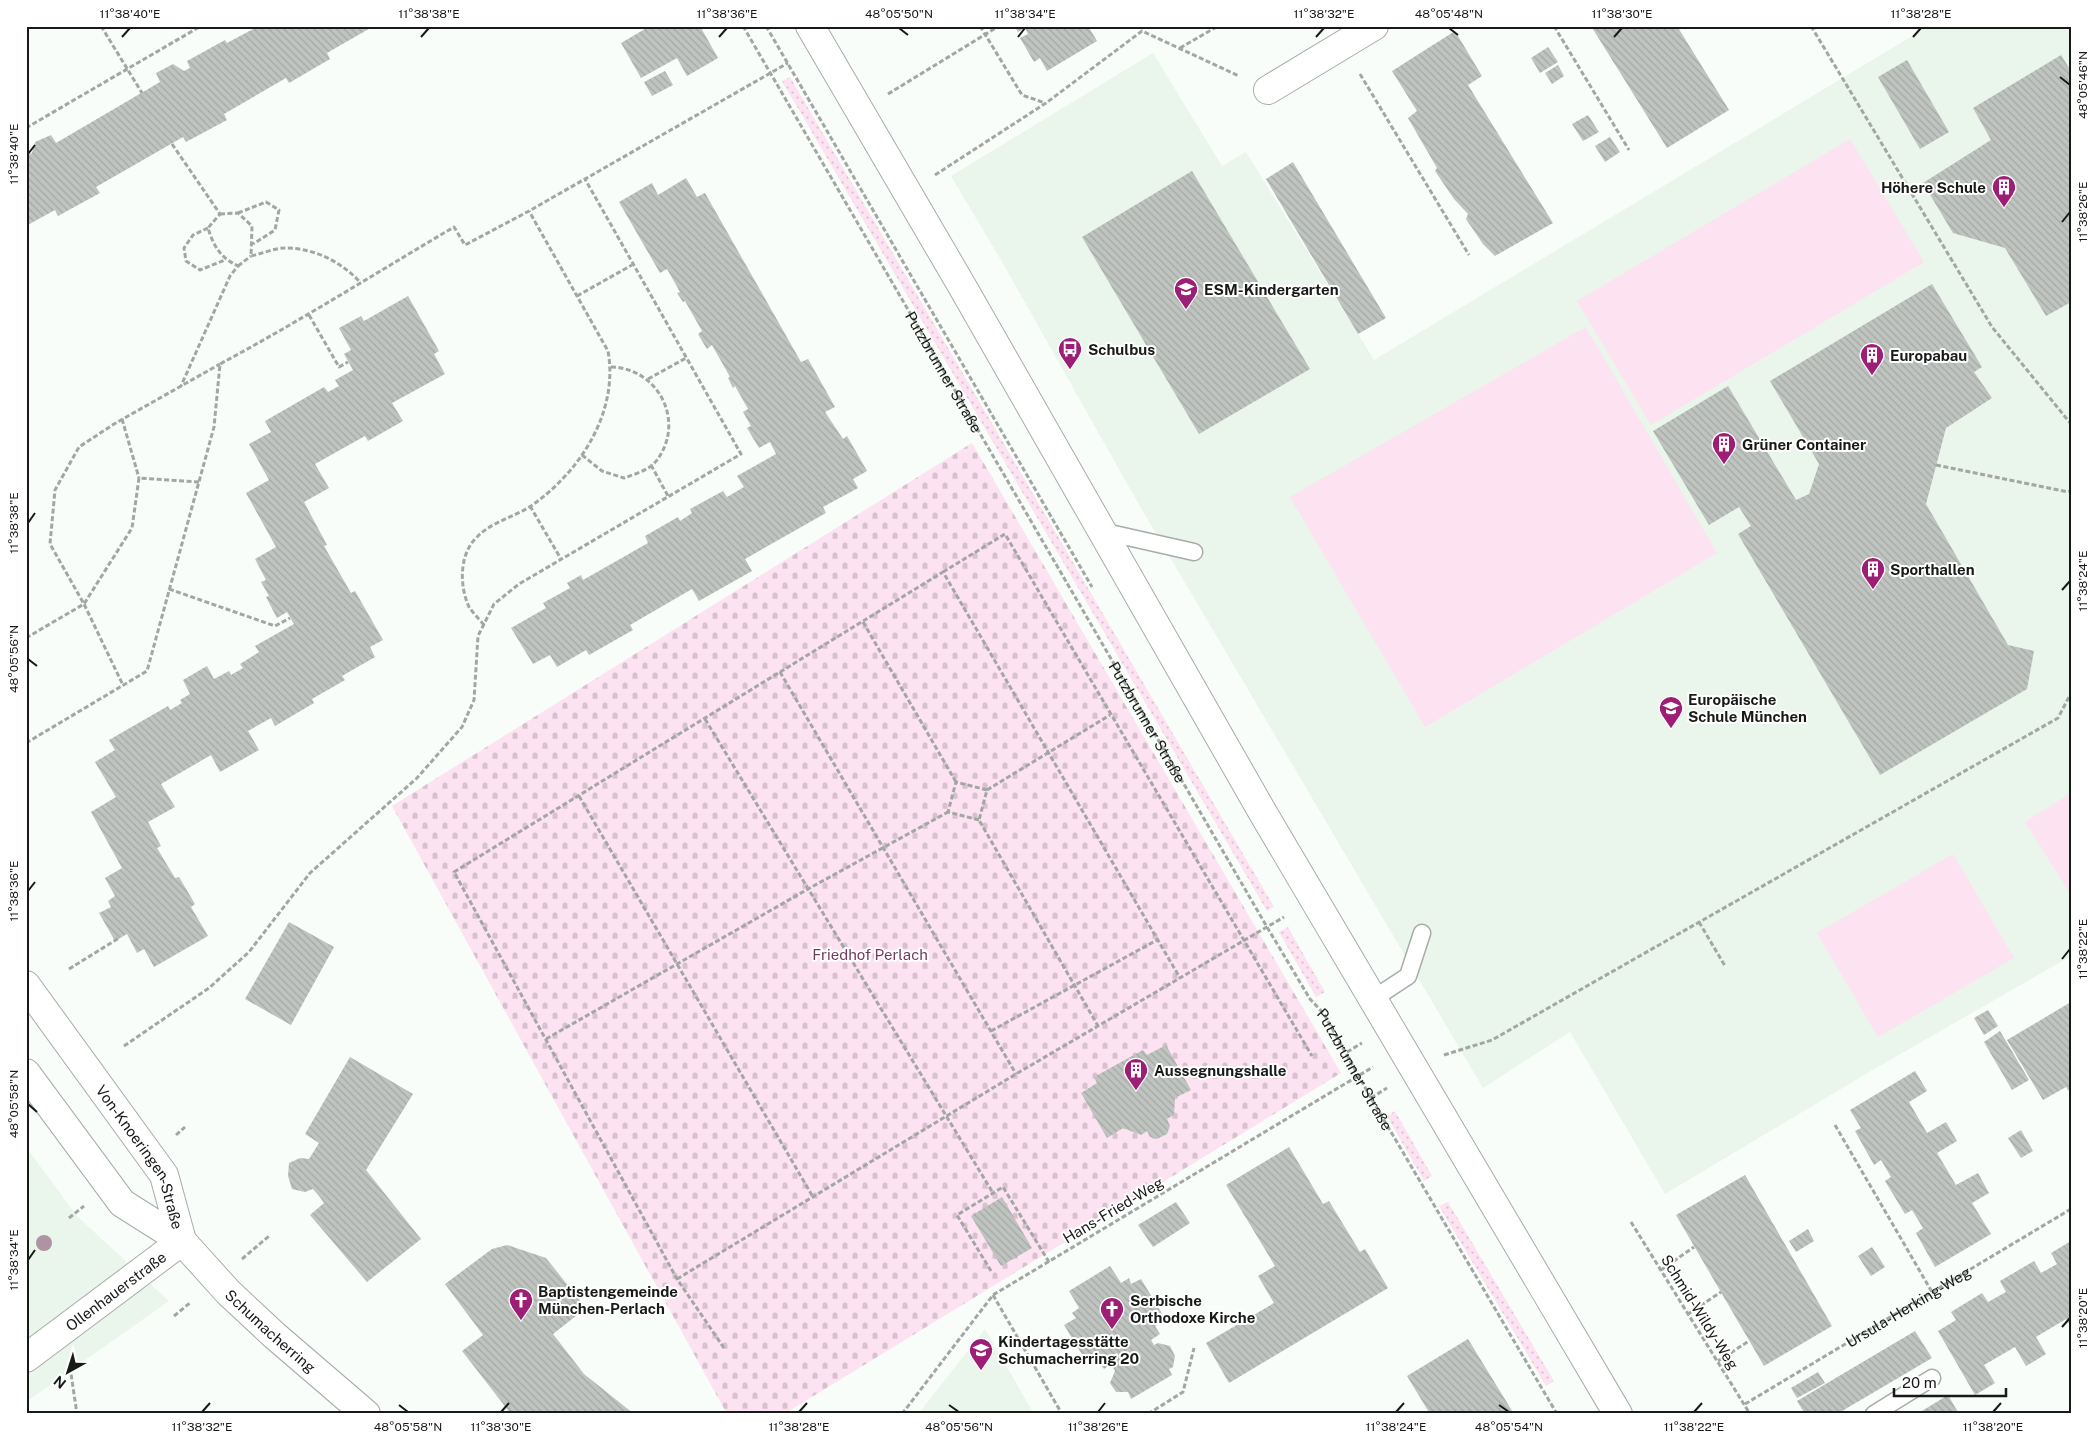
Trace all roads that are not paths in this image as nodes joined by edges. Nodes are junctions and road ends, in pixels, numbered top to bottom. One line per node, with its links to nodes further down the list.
1 (810, 26): 4 (main road)
2 (1374, 26): 3 (main road)
3 (1268, 90)
4 (1101, 531): 5 (lane); 8 (main road)
5 (1194, 552)
6 (1422, 933): 8 (lane)
7 (26, 985): 10 (main road, Von-Knoeringen-Straße)
8 (1373, 1000): 14 (main road)
9 (26, 1074): 10 (main road, Von-Knoeringen-Straße)
10 (182, 1241): 11 (main road, Ollenhauerstraße); 13 (main road, Schumacherring)
11 (26, 1358)
12 (1932, 1378): 15 (lane)
13 (366, 1414)
14 (1618, 1414)
15 (1874, 1414)

